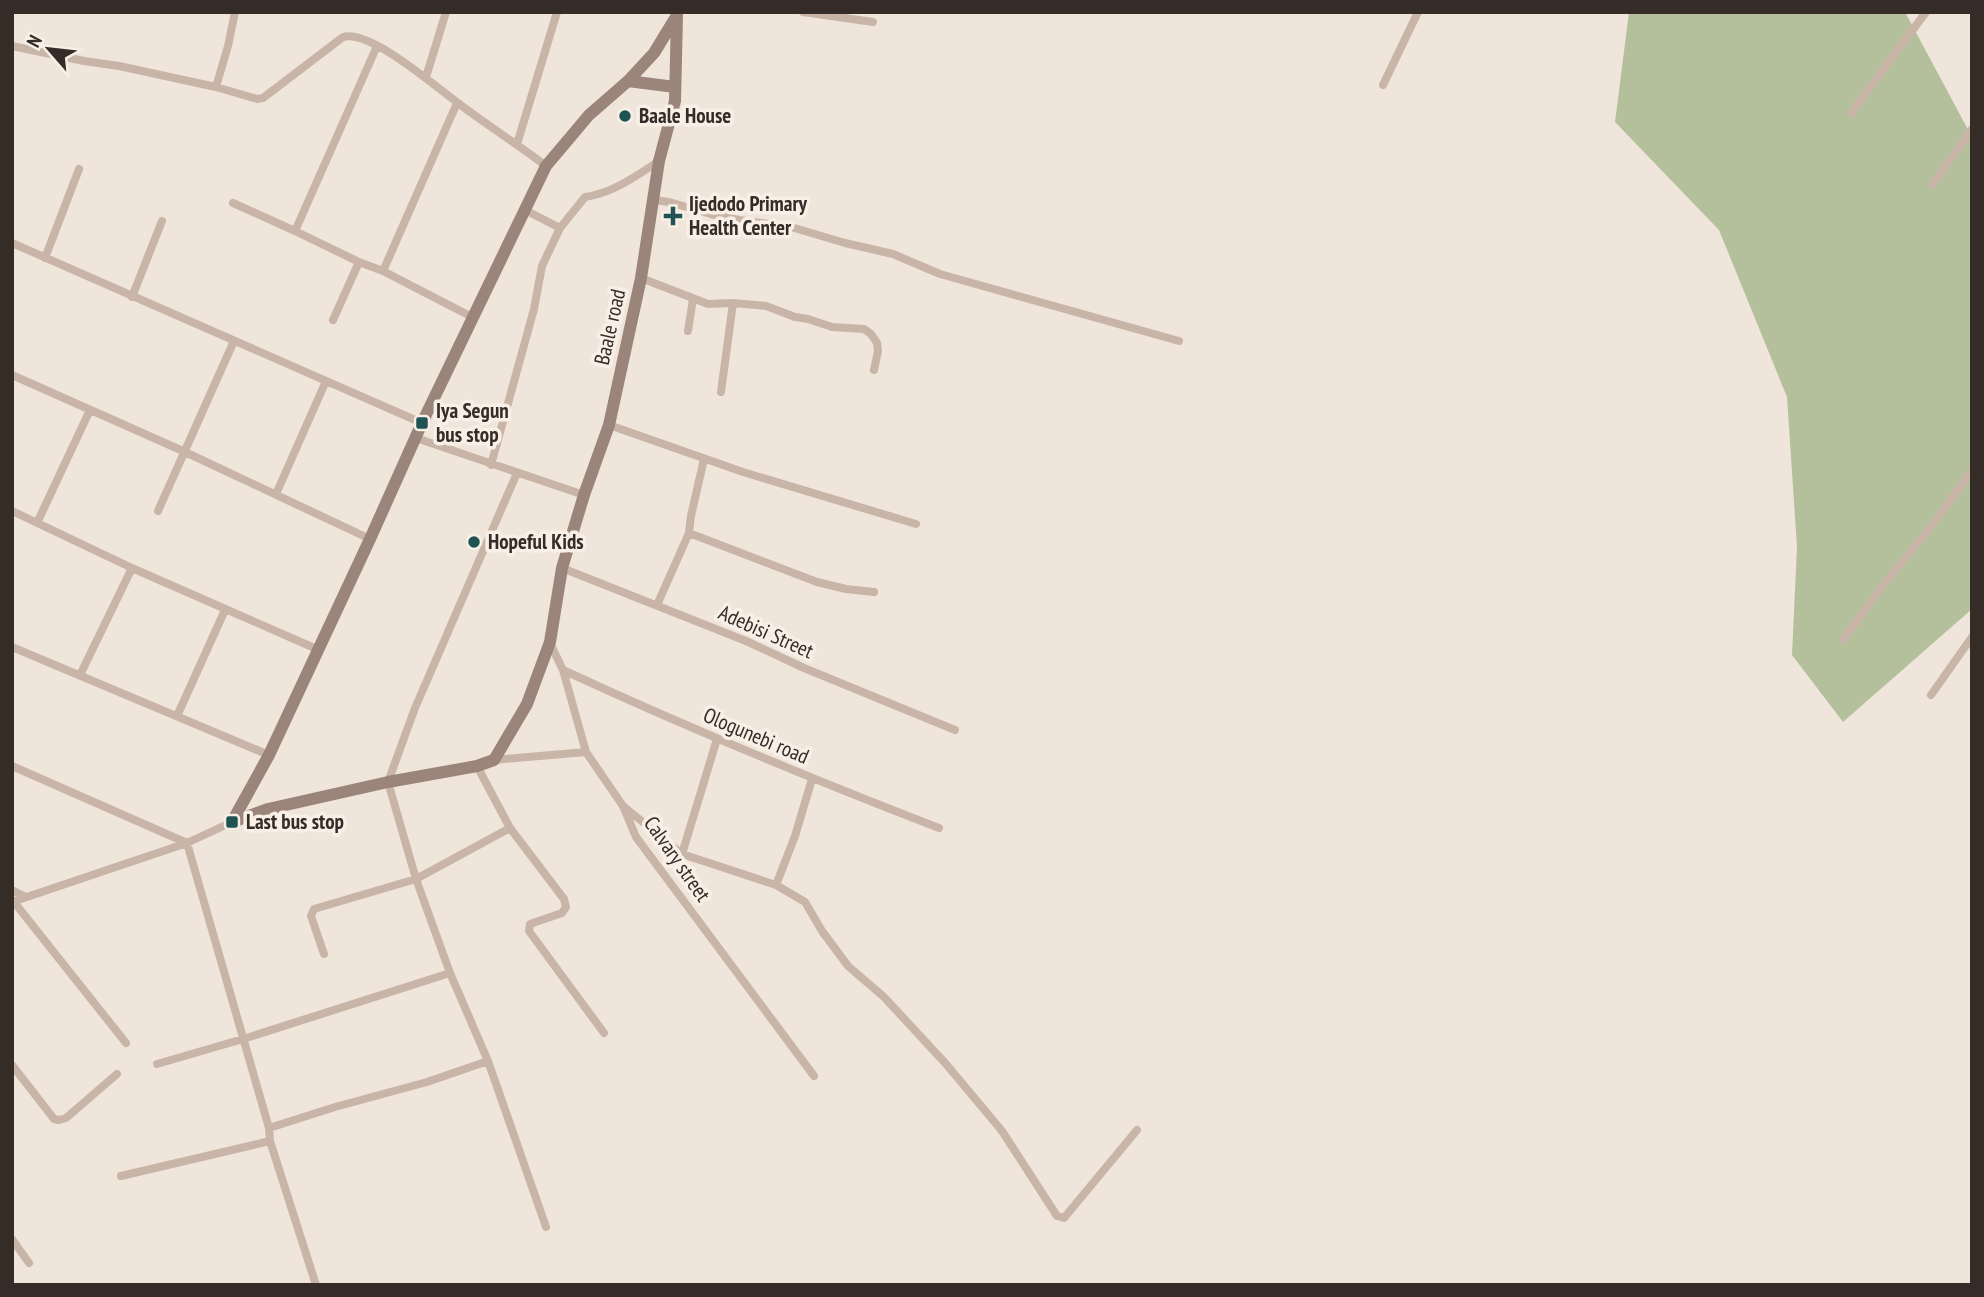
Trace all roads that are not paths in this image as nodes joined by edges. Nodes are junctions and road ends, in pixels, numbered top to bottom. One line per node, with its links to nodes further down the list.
1 (235, 12): 14 (street)
2 (446, 12): 11 (street)
3 (557, 12): 19 (street)
4 (803, 12): 8 (street)
5 (1418, 12): 13 (street)
6 (1926, 12): 17 (street)
7 (677, 14): 12 (street); 15 (street, Baale road)
8 (873, 22)
9 (12, 46): 14 (street)
10 (377, 46): 11 (street); 14 (street); 29 (street)
11 (426, 77): 16 (street)
12 (628, 81): 15 (street); 21 (street)
13 (1382, 85)
14 (216, 87)
15 (675, 87): 20 (street, Baale road)
16 (457, 103): 19 (street); 33 (street)
17 (1851, 113)
18 (1972, 129): 23 (street)
19 (517, 144): 21 (street)
20 (659, 160): 24 (street, Baale road); 28 (street)
21 (546, 166): 26 (street)
22 (79, 169): 31 (street)
23 (1932, 186)
24 (653, 200): 34 (street, Baale road); 42 (street)
25 (233, 203): 29 (street)
26 (524, 210): 28 (street); 38 (street)
27 (162, 221): 35 (street)
28 (560, 228): 53 (street)
29 (295, 231): 32 (street)
30 (12, 243): 31 (street)
31 (46, 258): 35 (street)
32 (359, 262): 33 (street); 39 (street)
33 (383, 271): 38 (street)
34 (641, 278): 36 (street); 49 (street, Baale road)
35 (132, 297): 41 (street)
36 (693, 299): 37 (street); 40 (street)
37 (733, 303): 43 (street); 46 (street)
38 (474, 318): 48 (street)
39 (333, 320)
40 (688, 331)
41 (234, 341): 45 (street); 51 (street)
42 (1179, 341)
43 (874, 370)
44 (12, 375): 47 (street)
45 (326, 381): 48 (street); 56 (street)
46 (721, 392)
47 (90, 410): 51 (street); 60 (street)
48 (422, 423): 50 (street)
49 (609, 425): 52 (street); 57 (street, Baale road)
50 (416, 438): 53 (street); 63 (street)
51 (183, 451): 56 (street); 59 (street)
52 (704, 459): 61 (street); 62 (street)
53 (491, 465): 55 (street)
54 (1972, 470): 70 (street)
55 (517, 473): 57 (street); 86 (street)
56 (276, 494): 63 (street)
57 (584, 495): 65 (street, Baale road)
58 (12, 511): 60 (street)
59 (158, 511)
60 (37, 523): 64 (street)
61 (916, 524)
62 (689, 533): 66 (street); 67 (street)
63 (370, 539): 73 (street)
64 (132, 568): 68 (street); 75 (street)
65 (562, 568): 67 (street, Adebisi Street); 71 (street, Baale road)
66 (874, 592)
67 (657, 606): 78 (street, Adebisi Street)
68 (225, 610): 73 (street); 77 (street)
69 (1972, 637): 76 (street)
70 (1843, 639)
71 (550, 642): 74 (street, Calvary street); 82 (street, Baale road)
72 (12, 647): 75 (street)
73 (319, 650): 81 (street)
74 (562, 670): 79 (street, Ologunebi road); 80 (street, Calvary street)
75 (80, 675): 77 (street)
76 (1931, 695)
77 (177, 716): 81 (street)
78 (955, 730)
79 (717, 739): 85 (street, Ologunebi road); 92 (street)
80 (586, 752): 82 (street); 87 (street, Calvary street)
81 (270, 755): 88 (street)
82 (495, 760): 84 (street)
83 (12, 766): 91 (street)
84 (477, 766): 86 (street); 89 (street)
85 (811, 779): 90 (street, Ologunebi road); 94 (street)
86 (388, 782): 88 (street); 93 (street)
87 (623, 806): 92 (street); 107 (street, Calvary street)
88 (232, 822): 91 (street)
89 (510, 828): 93 (street); 100 (street)
90 (939, 828)
91 (187, 843): 96 (street); 101 (street)
92 (682, 853): 94 (street)
93 (416, 879): 98 (street); 99 (street)
94 (776, 885): 109 (street)
95 (12, 890): 96 (street)
96 (26, 897): 97 (street)
97 (13, 902): 102 (street)
98 (324, 954)
99 (450, 973): 101 (street); 103 (street)
100 (604, 1033)
101 (243, 1039): 104 (street); 108 (street)
102 (126, 1043)
103 (488, 1061): 108 (street); 112 (street)
104 (157, 1064)
105 (12, 1065): 106 (street)
106 (117, 1074)
107 (814, 1076)
108 (269, 1128): 110 (street)
109 (1138, 1130)
110 (270, 1141): 111 (street); 115 (street)
111 (121, 1176)
112 (546, 1227)
113 (12, 1239): 114 (street)
114 (29, 1263)
115 (316, 1285)

